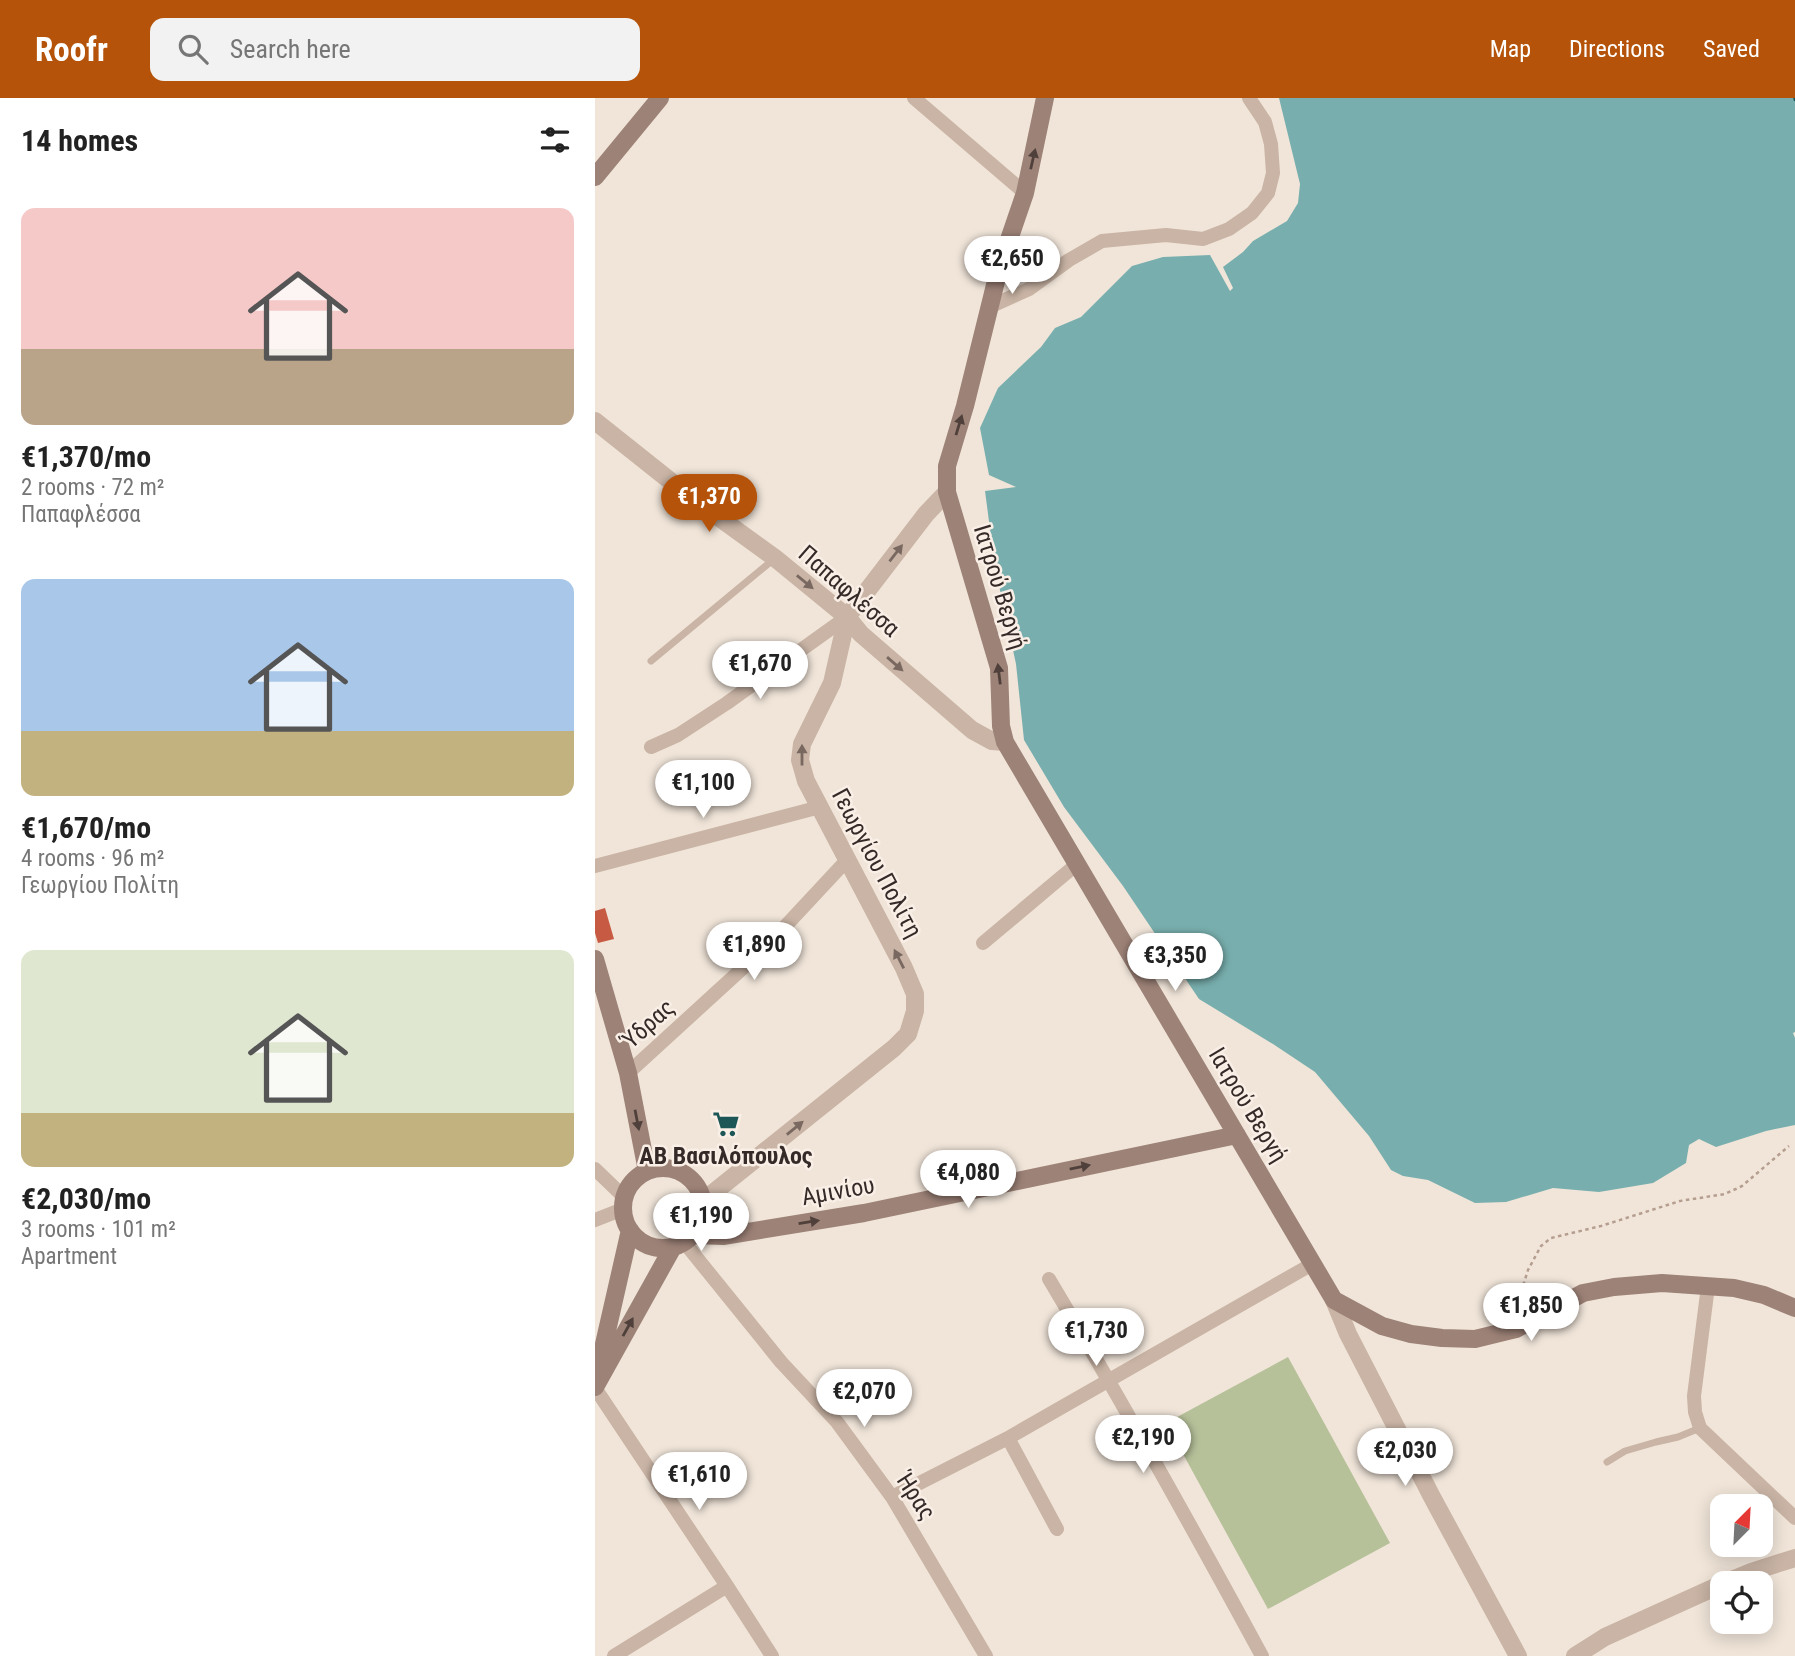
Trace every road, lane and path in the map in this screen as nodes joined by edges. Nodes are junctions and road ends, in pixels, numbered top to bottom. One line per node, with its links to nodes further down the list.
1 (660, 98): 5 (main road)
2 (914, 98): 6 (street)
3 (1045, 98): 6 (main road, one-way to 3)
4 (1249, 98): 7 (street)
5 (595, 177)
6 (1025, 193): 7 (main road)
7 (989, 307): 9 (main road, one-way to 7)
8 (595, 421): 10 (street, Παπαφλέσσα)
9 (947, 492): 11 (street, Γεωργίου Πολίτη, one-way to 9); 13 (main road, Ιατρού Βεργή, one-way to 9)
10 (775, 558): 11 (street, Παπαφλέσσα, one-way to 11); 12 (lane)
11 (847, 617): 13 (street, Παπαφλέσσα, one-way to 13); 14 (street); 15 (street, Γεωργίου Πολίτη, one-way to 11)
12 (651, 661)
13 (1005, 742): 17 (main road, Ιατρού Βεργή)
14 (651, 747)
15 (820, 807): 16 (street, Γεωργίου Πολίτη); 18 (street)
16 (847, 860): 21 (street, Ύδρας); 26 (street, Γεωργίου Πολίτη, one-way to 16)
17 (1077, 864): 19 (street); 22 (main road, Ιατρού Βεργή)
18 (595, 866)
19 (982, 943)
20 (595, 959): 21 (main road)
21 (628, 1073): 25 (main road, one-way to 25)
22 (1237, 1135): 30 (main road, Αμινίου, one-way to 22); 31 (main road, Ιατρού Βεργή)
23 (1789, 1146): 36 (path)
24 (595, 1168): 27 (street)
25 (647, 1171): 26 (main road); 27 (main road)
26 (703, 1201): 30 (main road)
27 (624, 1203): 28 (street); 29 (main road)
28 (595, 1220)
29 (630, 1230): 30 (main road); 38 (main road)
30 (683, 1241): 38 (main road, one-way to 30); 42 (street, Ήρας)
31 (1314, 1263): 34 (main road, Ιατρού Βεργή); 37 (street)
32 (1049, 1279): 37 (street)
33 (1708, 1286): 35 (main road); 36 (main road); 39 (street)
34 (1335, 1300): 36 (main road); 53 (street)
35 (1795, 1308)
36 (1516, 1329)
37 (1109, 1381): 40 (street); 52 (street)
38 (595, 1387): 47 (street)
39 (1700, 1428): 41 (lane); 43 (street)
40 (1008, 1438): 42 (street); 44 (street)
41 (1607, 1462)
42 (892, 1497): 51 (street, Ήρας)
43 (1795, 1518)
44 (1057, 1528)
45 (1795, 1558): 46 (street)
46 (1754, 1571)
47 (727, 1586): 49 (street); 50 (street)
48 (1710, 1589): 54 (street)
49 (614, 1656)
50 (772, 1656)
51 (986, 1656)
52 (1262, 1656)
53 (1518, 1656)
54 (1575, 1656)

